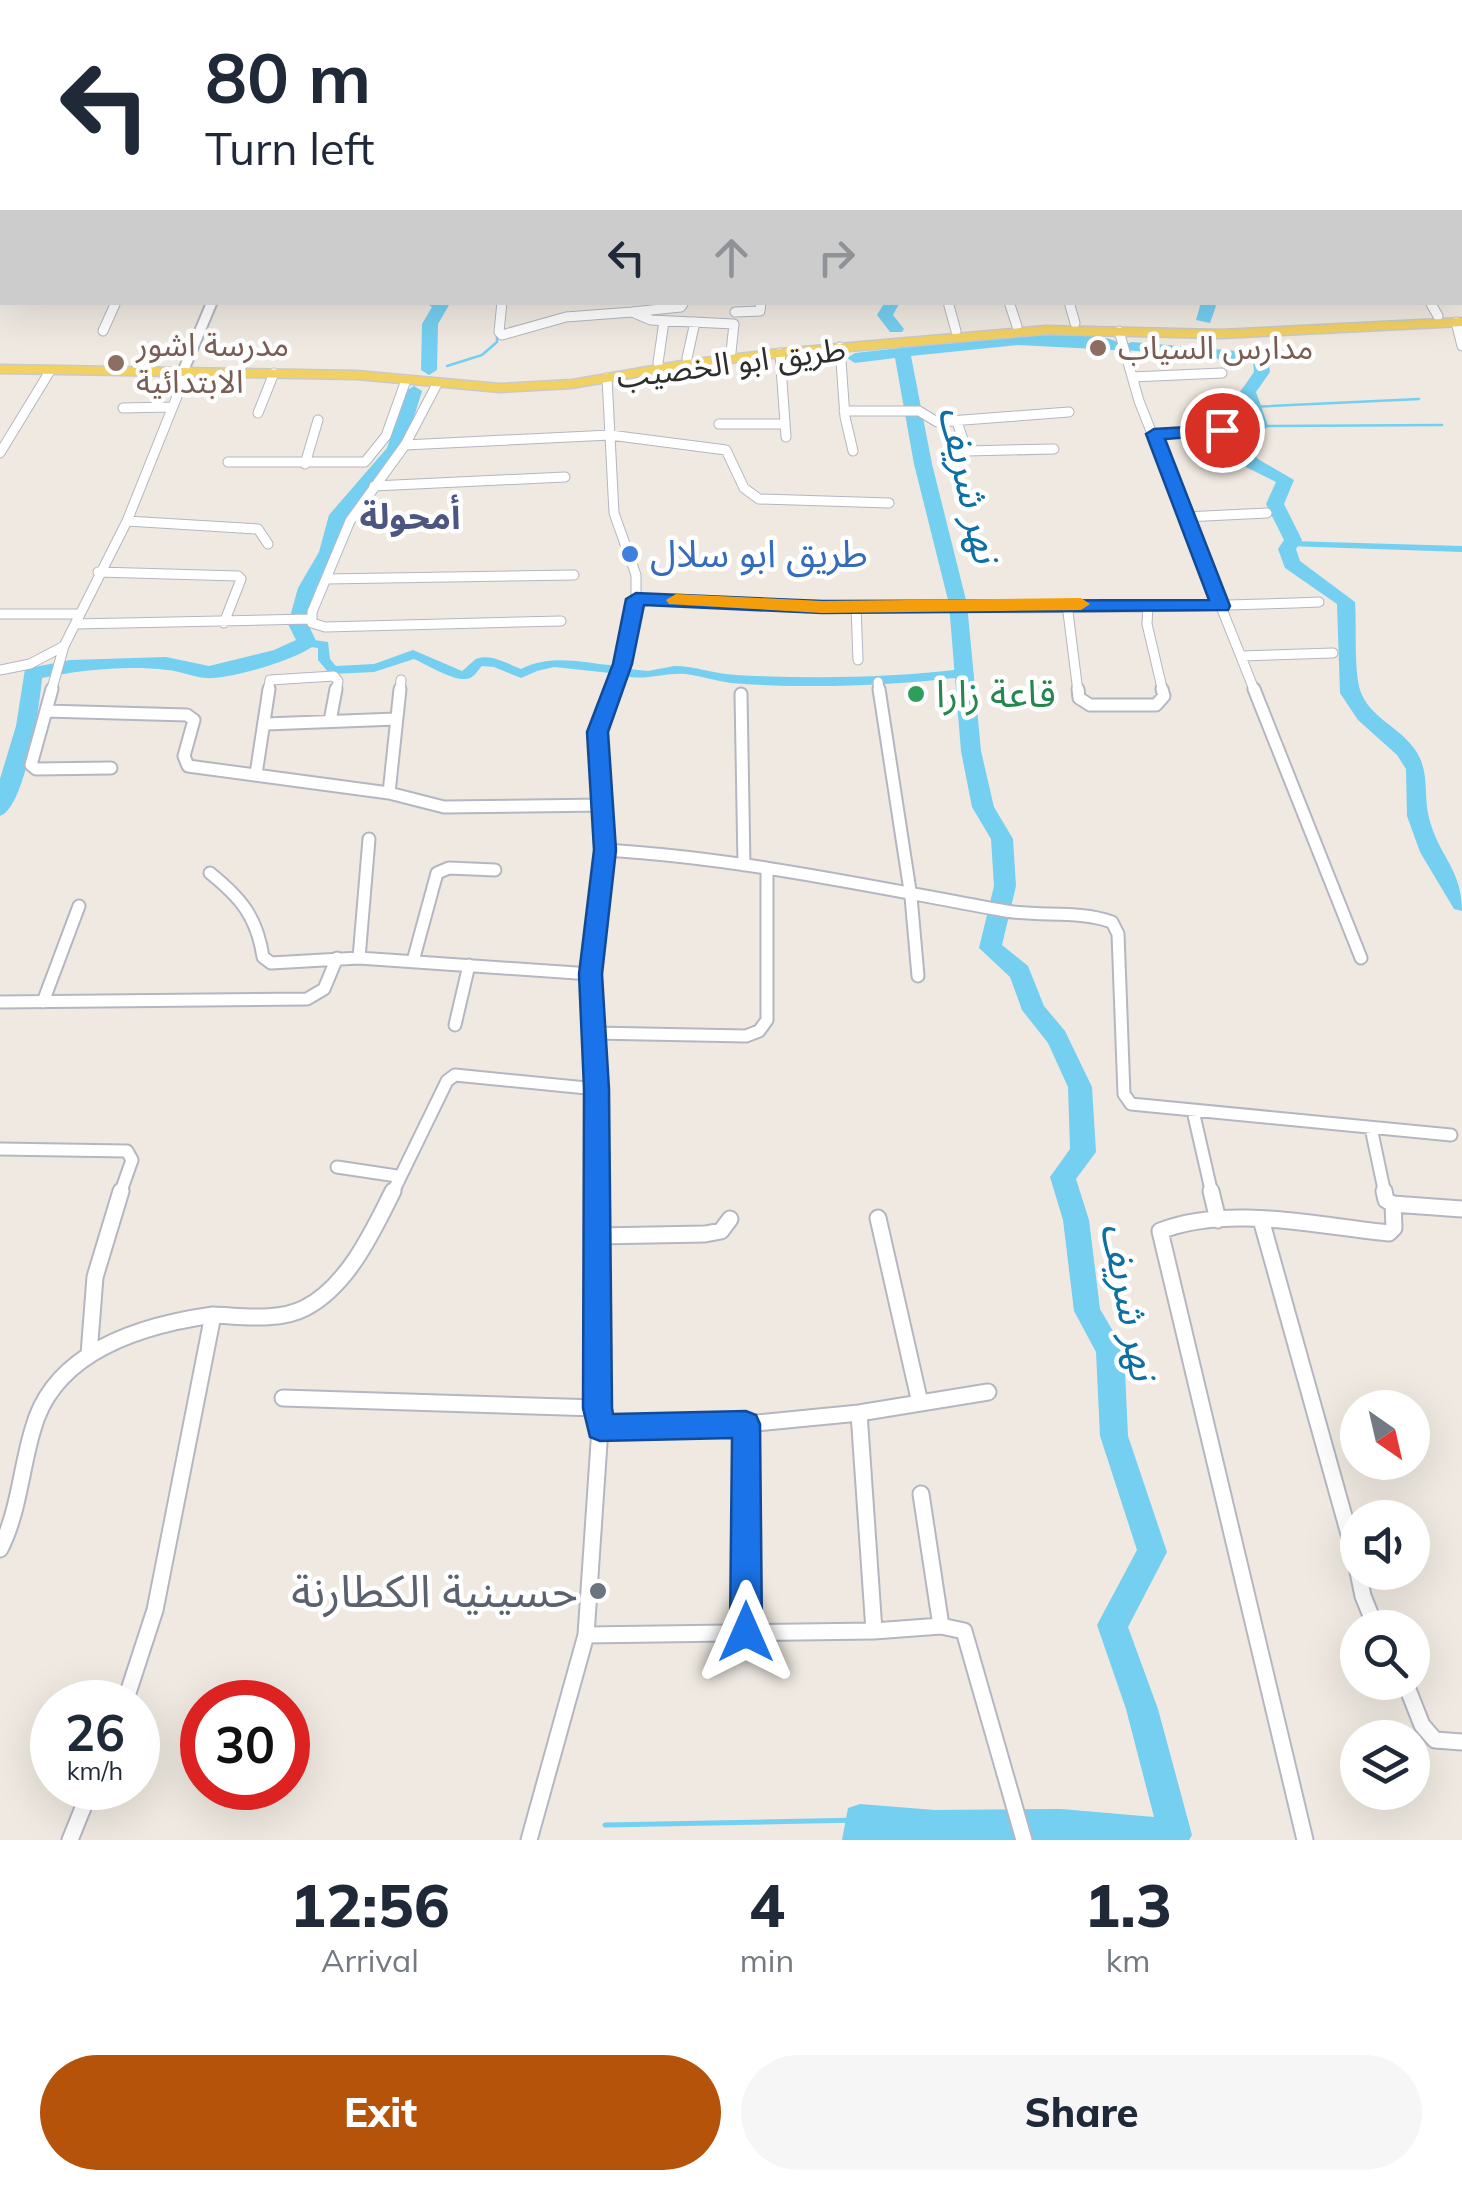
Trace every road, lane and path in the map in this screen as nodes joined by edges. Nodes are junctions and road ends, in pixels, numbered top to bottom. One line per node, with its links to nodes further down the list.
1 (115, 305): 21 (street)
2 (211, 305): 32 (main road)
3 (502, 305): 11 (street)
4 (682, 305): 12 (street)
5 (761, 305): 10 (street)
6 (949, 305): 22 (street)
7 (1010, 305): 19 (street)
8 (1070, 305): 17 (street)
9 (1432, 305): 13 (street)
10 (736, 307): 18 (street)
11 (602, 308): 12 (street)
12 (632, 312): 14 (street)
13 (1438, 316): 15 (main road, طريق ابو الخصيب); 20 (main road, طريق ابو الخصيب)
14 (664, 320): 16 (street); 29 (street)
15 (1460, 320): 20 (main road, طريق ابو الخصيب); 24 (street)
16 (695, 322): 18 (street); 28 (street)
17 (1075, 323): 19 (main road, طريق ابو الخصيب); 20 (main road, طريق ابو الخصيب)
18 (734, 324): 26 (street)
19 (1017, 326): 22 (main road, طريق ابو الخصيب)
20 (1279, 327): 23 (main road, طريق ابو الخصيب)
21 (103, 330)
22 (956, 331): 26 (main road, طريق ابو الخصيب)
23 (1121, 341): 25 (main road, طريق ابو الخصيب); 36 (street)
24 (1462, 346)
25 (840, 347): 27 (main road, طريق ابو الخصيب); 42 (street)
26 (731, 352): 28 (main road, طريق ابو الخصيب)
27 (780, 353): 35 (main road, طريق ابو الخصيب); 48 (street)
28 (687, 358): 29 (main road, طريق ابو الخصيب)
29 (658, 362): 38 (main road, طريق ابو الخصيب)
30 (0, 366): 31 (main road, طريق ابو الخصيب); 32 (main road, طريق ابو الخصيب)
31 (50, 371): 32 (main road, طريق ابو الخصيب); 56 (street)
32 (185, 371): 33 (main road, طريق ابو الخصيب); 38 (main road, طريق ابو الخصيب); 40 (street)
33 (274, 373): 37 (main road, طريق ابو الخصيب); 44 (street)
34 (1222, 374): 36 (street)
35 (607, 378): 38 (main road, طريق ابو الخصيب); 51 (street)
36 (1132, 378): 50 (street)
37 (406, 380): 39 (main road, طريق ابو الخصيب); 58 (street)
38 (552, 382): 39 (main road, طريق ابو الخصيب)
39 (437, 384): 53 (street)
40 (172, 407): 41 (street); 64 (street)
41 (123, 408)
42 (844, 411): 46 (street); 55 (street)
43 (1069, 412): 46 (street)
44 (258, 414)
45 (318, 420): 58 (street)
46 (957, 422): 54 (street)
47 (719, 424): 48 (street)
48 (785, 424): 52 (street)
49 (1222, 430): 50 (street)
50 (1154, 434): 63 (street)
51 (610, 435): 53 (street); 61 (street); 69 (street)
52 (786, 437)
53 (405, 445): 60 (street)
54 (1054, 449)
55 (854, 451)
56 (0, 454)
57 (228, 462): 58 (street)
58 (306, 464)
59 (565, 477): 60 (street)
60 (374, 486): 68 (street)
61 (889, 503)
62 (1267, 513): 63 (street)
63 (1185, 516): 73 (street)
64 (127, 521): 65 (street); 66 (street)
65 (268, 544)
66 (98, 572): 76 (street); 79 (street)
67 (574, 575): 68 (street)
68 (326, 580): 77 (street)
69 (636, 599): 74 (street); 95 (street)
70 (1319, 602): 73 (street)
71 (1068, 604): 72 (street); 72 (street); 74 (street)
72 (1148, 606): 73 (street)
73 (1221, 606): 82 (street)
74 (856, 607): 83 (street)
75 (0, 614): 76 (street)
76 (76, 619): 79 (street); 80 (street)
77 (306, 620): 78 (street); 79 (street)
78 (561, 621)
79 (224, 623)
80 (62, 650): 84 (street); 88 (street)
81 (1333, 653): 82 (street)
82 (1241, 656): 106 (street)
83 (858, 660)
84 (0, 670)
85 (401, 680): 89 (street)
86 (878, 682): 102 (street)
87 (741, 694): 98 (street)
88 (46, 711): 92 (street); 93 (street)
89 (396, 718): 90 (street); 94 (street)
90 (330, 721): 91 (street); 91 (street)
91 (266, 724): 93 (street)
92 (111, 768)
93 (256, 774): 94 (street)
94 (389, 793): 95 (street)
95 (604, 804): 97 (street)
96 (369, 839): 105 (street)
97 (605, 850): 98 (street); 109 (street)
98 (744, 865): 99 (street)
99 (767, 869): 102 (street); 114 (street)
100 (495, 870): 107 (street)
101 (210, 873): 104 (street)
102 (911, 897): 110 (street); 116 (street)
103 (79, 906): 112 (street)
104 (337, 958): 105 (street); 112 (street)
105 (359, 958): 107 (street)
106 (1361, 958)
107 (413, 962): 108 (street)
108 (469, 965): 109 (street); 113 (street)
109 (591, 974): 114 (street)
110 (918, 976)
111 (0, 1002): 112 (street)
112 (43, 1002)
113 (455, 1025)
114 (594, 1033): 115 (street)
115 (597, 1089): 121 (street); 128 (street)
116 (1193, 1111): 117 (street); 126 (street)
117 (1371, 1128): 118 (street); 122 (street)
118 (1452, 1134)
119 (0, 1149): 130 (street)
120 (338, 1167): 121 (street)
121 (398, 1176): 129 (street)
122 (1393, 1204): 123 (street); 127 (street)
123 (1462, 1209)
124 (878, 1218): 133 (street)
125 (730, 1219): 128 (street)
126 (1218, 1220): 127 (street); 152 (street)
127 (1262, 1223): 140 (street)
128 (597, 1236): 134 (street)
129 (213, 1315): 130 (street); 145 (street)
130 (89, 1354): 139 (street)
131 (988, 1392): 133 (street)
132 (284, 1398): 134 (street)
133 (920, 1403): 135 (street)
134 (598, 1408): 137 (street)
135 (860, 1413): 136 (street); 143 (street)
136 (746, 1424): 137 (street); 142 (street)
137 (600, 1428): 144 (street)
138 (921, 1494): 141 (street)
139 (0, 1550)
140 (1365, 1610)
141 (941, 1626): 143 (street); 151 (street)
142 (746, 1632): 143 (street); 144 (street)
143 (874, 1632)
144 (586, 1635): 150 (street)
145 (133, 1680)
146 (1412, 1700): 147 (street)
147 (1462, 1742)
148 (82, 1810): 149 (street)
149 (70, 1840)
150 (529, 1840)
151 (1024, 1840)
152 (1305, 1840)

